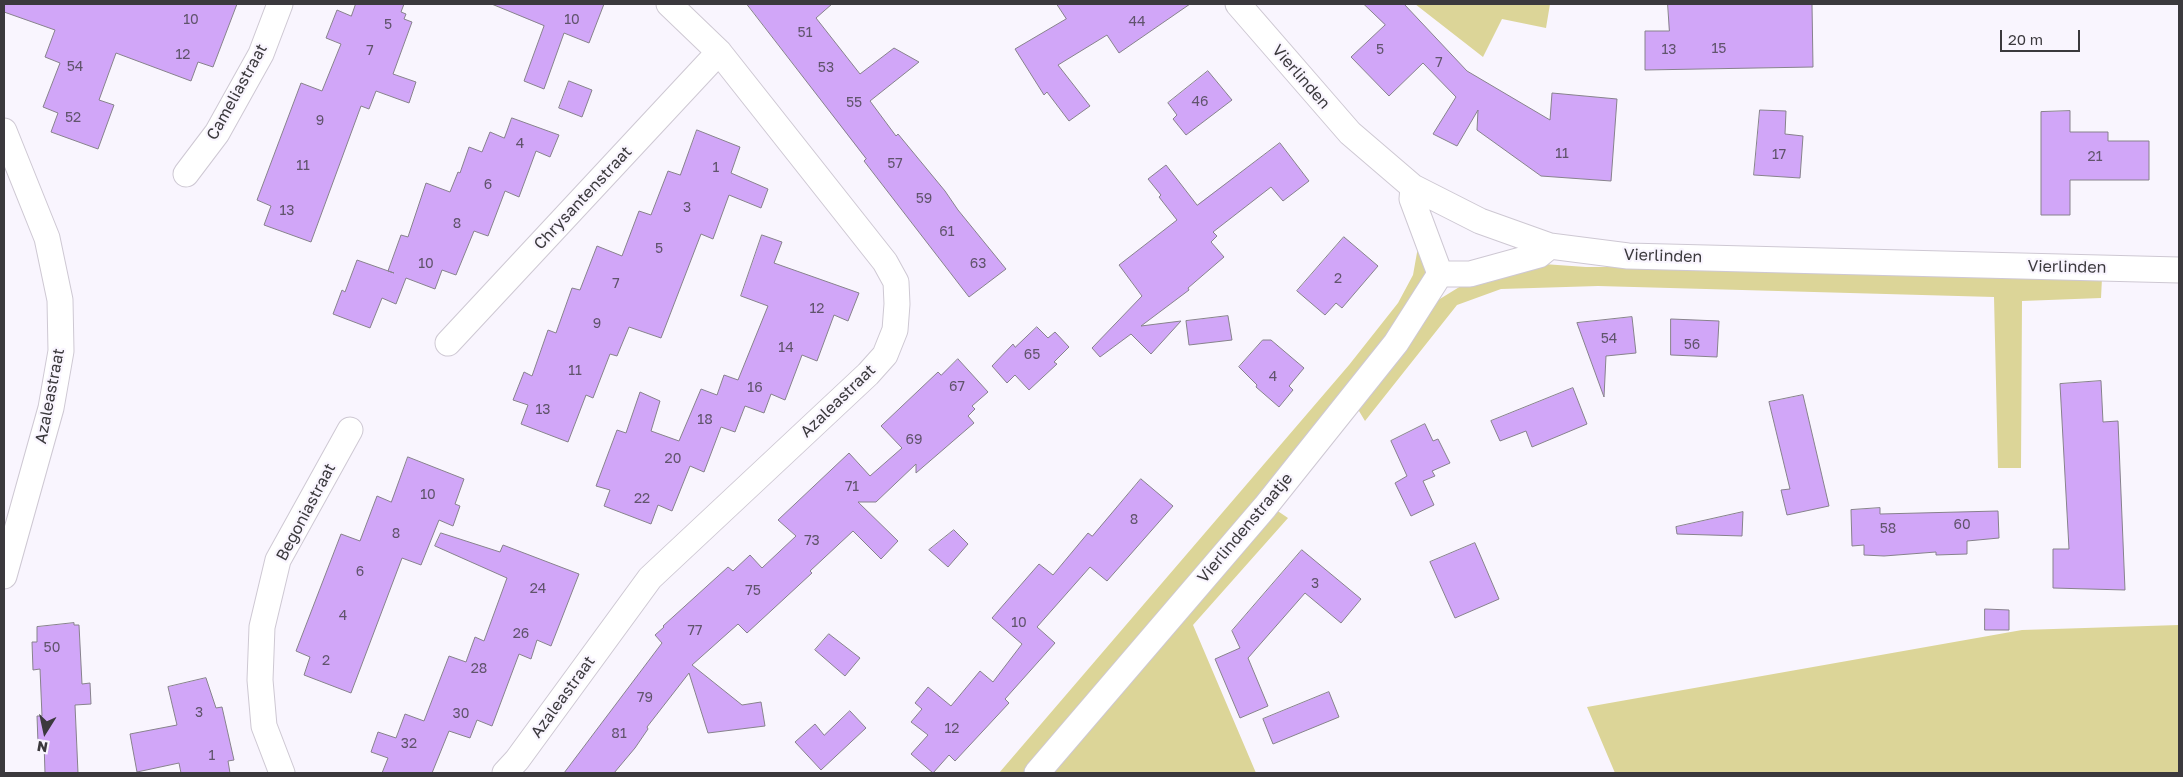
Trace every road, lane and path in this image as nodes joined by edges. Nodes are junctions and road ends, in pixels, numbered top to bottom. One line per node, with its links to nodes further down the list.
1 (280, 4): 6 (street, Cameliastraat)
2 (669, 4): 4 (street, Azaleastraat)
3 (1238, 4): 7 (street, Vierlinden)
4 (719, 52): 11 (street, Chrysantenstraat); 15 (street, Azaleastraat)
5 (4, 131): 13 (street, Azaleastraat)
6 (186, 174)
7 (1413, 187): 8 (street, Vierlinden); 10 (street)
8 (1550, 246): 9 (street, Vierlinden); 10 (street)
9 (2179, 270)
10 (1440, 274): 16 (street, Vierlindenstraatje)
11 (448, 343)
12 (350, 430): 14 (street, Begoniastraat)
13 (4, 576)
14 (282, 773)
15 (505, 773)
16 (1037, 773)

